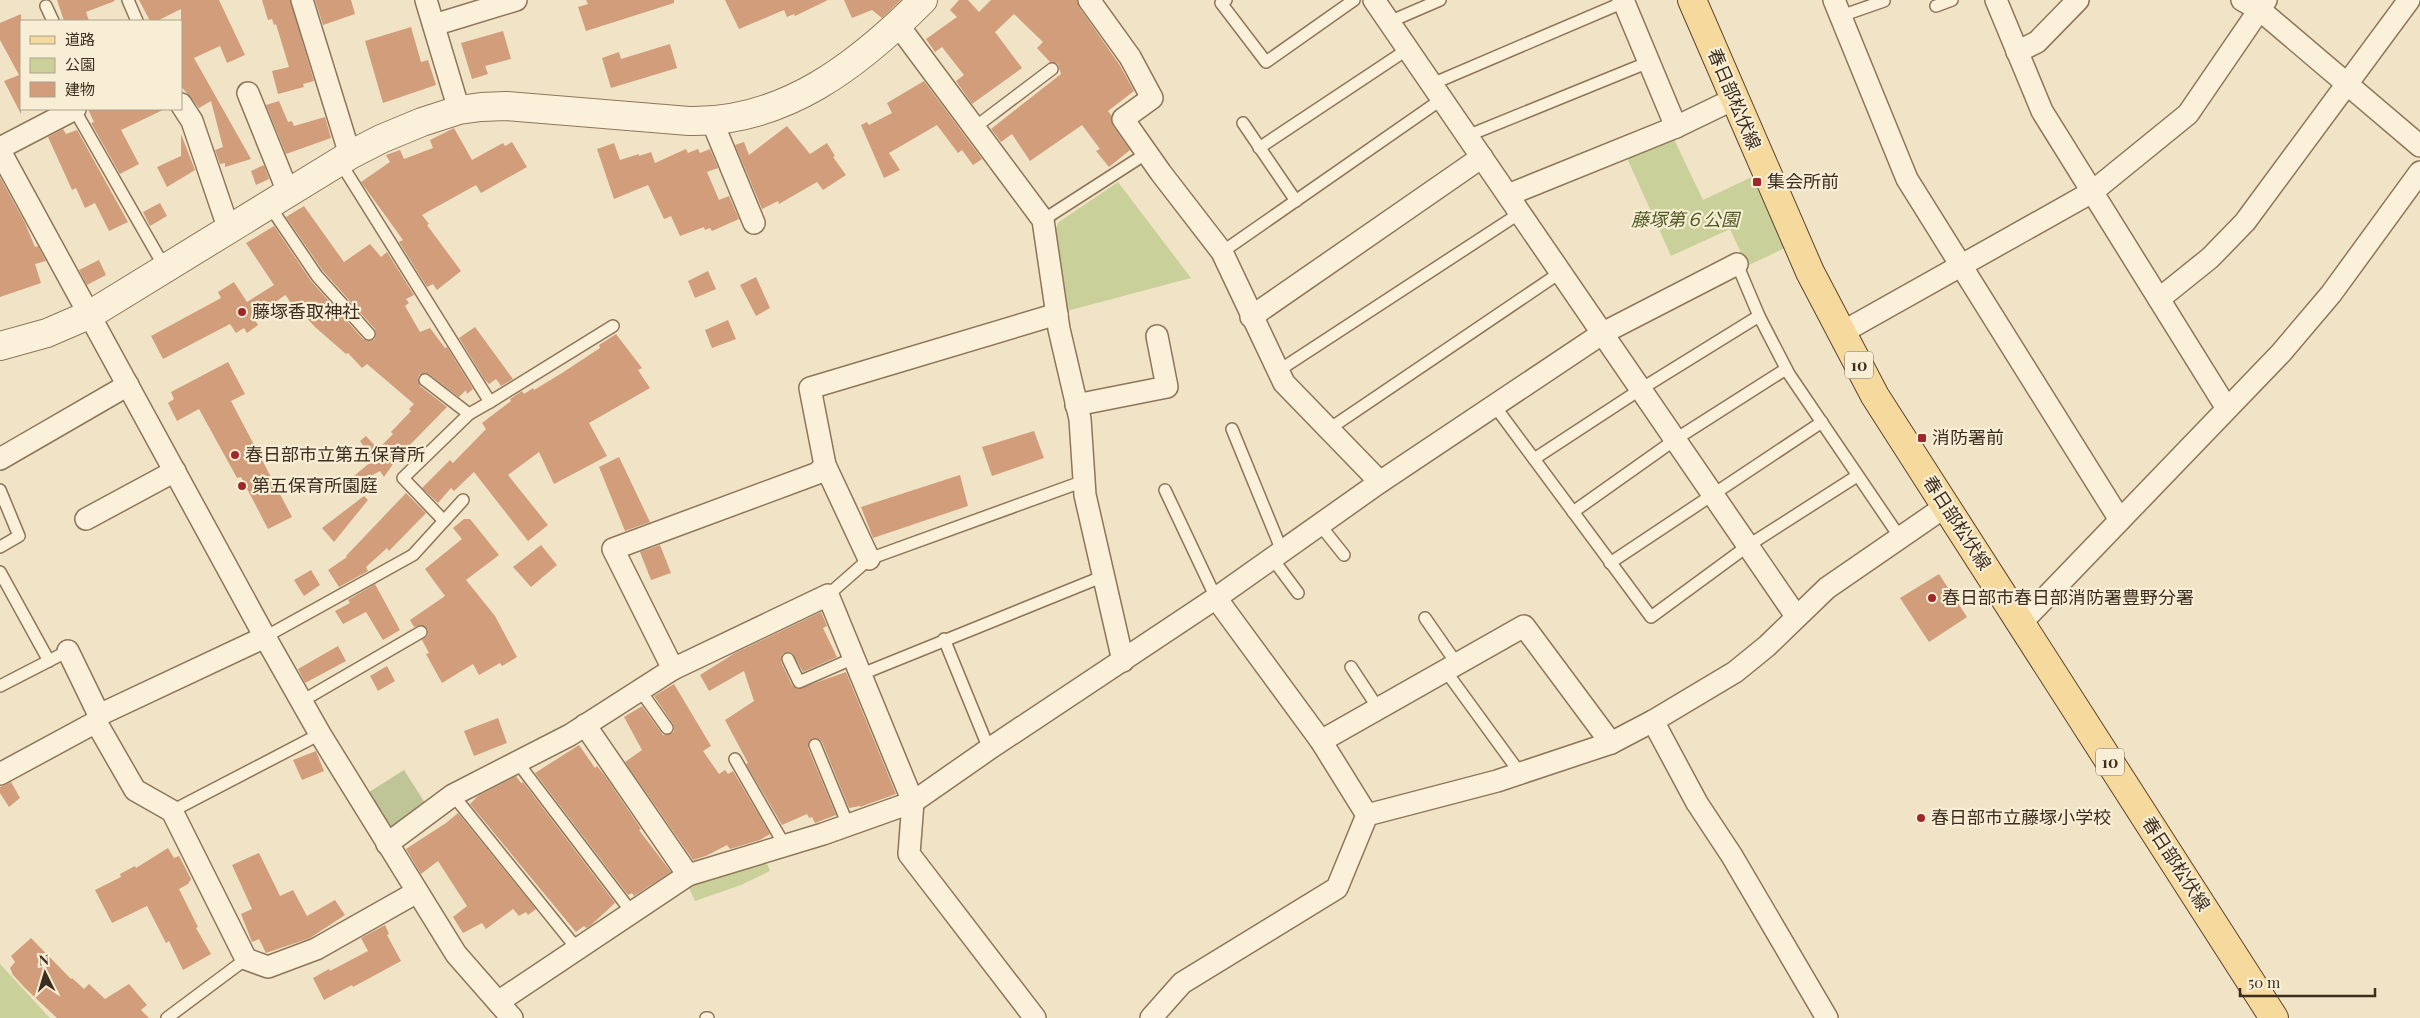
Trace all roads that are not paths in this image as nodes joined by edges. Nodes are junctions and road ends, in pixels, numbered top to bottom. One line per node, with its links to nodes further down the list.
1 (128, 0): 23 (lane)
2 (302, 0): 49 (street)
3 (426, 0): 25 (street)
4 (516, 0): 25 (street)
5 (924, 0): 26 (street)
6 (1089, 0): 47 (street)
7 (1226, 0): 8 (lane)
8 (1354, 0)
9 (1374, 0): 24 (street)
10 (1440, 0): 24 (lane)
11 (1692, 0): 34 (main road, 春日部松伏線 / 10)
12 (1952, 0): 20 (lane)
13 (1996, 0): 28 (street)
14 (2078, 0): 28 (street)
15 (2409, 0): 31 (street)
16 (1624, 1): 29 (street); 32 (lane)
17 (1884, 1): 21 (lane)
18 (2256, 3): 31 (street); 51 (street)
19 (46, 6): 22 (lane)
20 (1936, 6)
21 (1838, 8): 61 (street)
22 (53, 20)
23 (137, 20)
24 (1389, 22): 27 (street)
25 (434, 25): 38 (street)
26 (898, 25): 39 (street); 42 (street)
27 (1408, 49): 32 (street); 45 (lane)
28 (2017, 52): 51 (street)
29 (1649, 62): 41 (street); 43 (lane)
30 (1052, 69): 42 (lane)
31 (2348, 85): 44 (street); 64 (street)
32 (1437, 92): 43 (street); 54 (lane)
33 (248, 93): 53 (street)
34 (1734, 99): 41 (street); 71 (main road, 春日部松伏線 / 10)
35 (182, 106): 58 (street)
36 (72, 110): 46 (street)
37 (75, 110): 62 (lane)
38 (459, 110): 39 (street); 49 (street)
39 (712, 121): 57 (street)
40 (1243, 124): 45 (lane)
41 (1676, 127): 52 (street)
42 (974, 128): 56 (street)
43 (1468, 136): 48 (street)
44 (2420, 146)
45 (1260, 148): 54 (lane)
46 (0, 150): 65 (street)
47 (1147, 153): 56 (lane); 59 (street)
48 (1482, 157): 52 (street); 68 (street)
49 (345, 159): 53 (street); 80 (lane)
50 (2420, 172): 83 (street)
51 (2092, 192): 61 (street); 64 (street)
52 (1508, 195): 55 (street)
53 (279, 199): 58 (street); 72 (lane)
54 (1296, 201): 59 (lane)
55 (1520, 213): 63 (street); 76 (lane)
56 (1043, 220): 66 (street)
57 (754, 222)
58 (229, 230): 62 (street)
59 (1222, 252): 68 (street)
60 (1737, 264): 67 (lane); 70 (street)
61 (1962, 265): 71 (street); 103 (street)
62 (165, 268): 65 (street)
63 (1561, 272): 70 (street); 87 (lane)
64 (2160, 299): 83 (street)
65 (91, 314): 74 (street); 78 (street)
66 (1057, 314): 81 (street); 91 (street)
67 (1759, 316): 75 (lane); 79 (lane)
68 (1251, 317): 76 (street)
69 (613, 326): 80 (lane)
70 (1602, 333): 79 (street); 82 (street)
71 (1841, 333): 100 (main road, 春日部松伏線 / 10)
72 (368, 334)
73 (1157, 336): 81 (street)
74 (0, 346)
75 (1786, 369): 85 (lane); 88 (lane)
76 (1278, 371): 87 (street)
77 (425, 380): 84 (lane)
78 (128, 385): 89 (street); 92 (street)
79 (1641, 388): 88 (street); 90 (lane)
80 (490, 402): 84 (lane)
81 (1076, 405): 94 (street)
82 (1494, 405): 90 (lane); 95 (street)
83 (2226, 407): 103 (street)
84 (468, 414): 104 (lane)
85 (1822, 422): 93 (lane); 98 (lane)
86 (1232, 429): 109 (lane)
87 (1329, 429): 95 (street)
88 (1676, 439): 98 (street); 101 (lane)
89 (0, 459)
90 (1534, 459): 101 (lane)
91 (825, 465): 111 (street); 130 (street)
92 (175, 471): 102 (street); 122 (street)
93 (1857, 476): 106 (lane); 107 (lane)
94 (1084, 481): 111 (lane); 114 (street)
95 (1380, 482): 105 (street)
96 (0, 490): 108 (lane)
97 (1165, 490): 117 (lane)
98 (1714, 494): 107 (street); 112 (lane)
99 (463, 500): 104 (lane)
100 (1946, 506): 106 (street); 120 (main road, 春日部松伏線 / 10)
101 (1573, 512): 112 (lane)
102 (86, 519)
103 (2120, 520): 120 (street)
104 (444, 521): 122 (lane)
105 (1320, 525): 109 (street); 110 (lane)
106 (1901, 539): 118 (street)
107 (1749, 545): 112 (lane); 118 (street)
108 (0, 547)
109 (1277, 555): 115 (lane); 117 (street)
110 (1344, 555)
111 (869, 559): 116 (lane)
112 (1610, 563)
113 (0, 572): 124 (lane)
114 (1104, 576): 123 (lane); 126 (street)
115 (1298, 593)
116 (828, 595): 127 (street); 130 (street)
117 (1216, 598): 126 (street); 140 (street)
118 (1796, 616): 136 (street)
119 (1425, 618): 129 (lane)
120 (2021, 623): 165 (main road, 春日部松伏線 / 10)
121 (421, 632): 133 (lane)
122 (265, 637): 133 (street); 135 (street)
123 (944, 639): 127 (lane); 143 (lane)
124 (59, 656): 131 (lane); 135 (street)
125 (788, 659): 127 (lane)
126 (1123, 661): 143 (street)
127 (858, 666): 149 (street)
128 (1351, 667): 134 (lane)
129 (1451, 667): 134 (street); 141 (street); 147 (lane)
130 (673, 669): 132 (street)
131 (0, 686)
132 (640, 690): 137 (street); 138 (lane)
133 (302, 701): 139 (street)
134 (1378, 708): 140 (street)
135 (98, 718): 146 (street); 150 (street)
136 (1653, 722): 141 (street); 164 (street)
137 (585, 725): 145 (street); 155 (street)
138 (666, 728)
139 (320, 734): 150 (lane); 153 (street)
140 (1321, 741): 151 (street)
141 (1611, 744): 147 (street)
142 (815, 745): 152 (lane)
143 (989, 749): 149 (street)
144 (735, 759): 154 (lane)
145 (518, 763): 148 (street); 157 (lane)
146 (1, 771)
147 (1520, 773): 151 (street)
148 (453, 795): 153 (street); 158 (lane)
149 (913, 802): 152 (street); 162 (street)
150 (172, 811): 159 (street)
151 (1367, 814): 163 (street)
152 (848, 825): 154 (street)
153 (387, 844): 156 (street)
154 (786, 846): 155 (street)
155 (688, 875): 157 (street)
156 (417, 892): 159 (street); 160 (street)
157 (633, 914): 158 (street)
158 (578, 950): 160 (street)
159 (246, 959): 161 (lane)
160 (505, 1010)
161 (166, 1018)
162 (1035, 1018)
163 (1151, 1018)
164 (1827, 1018)
165 (2274, 1018)

